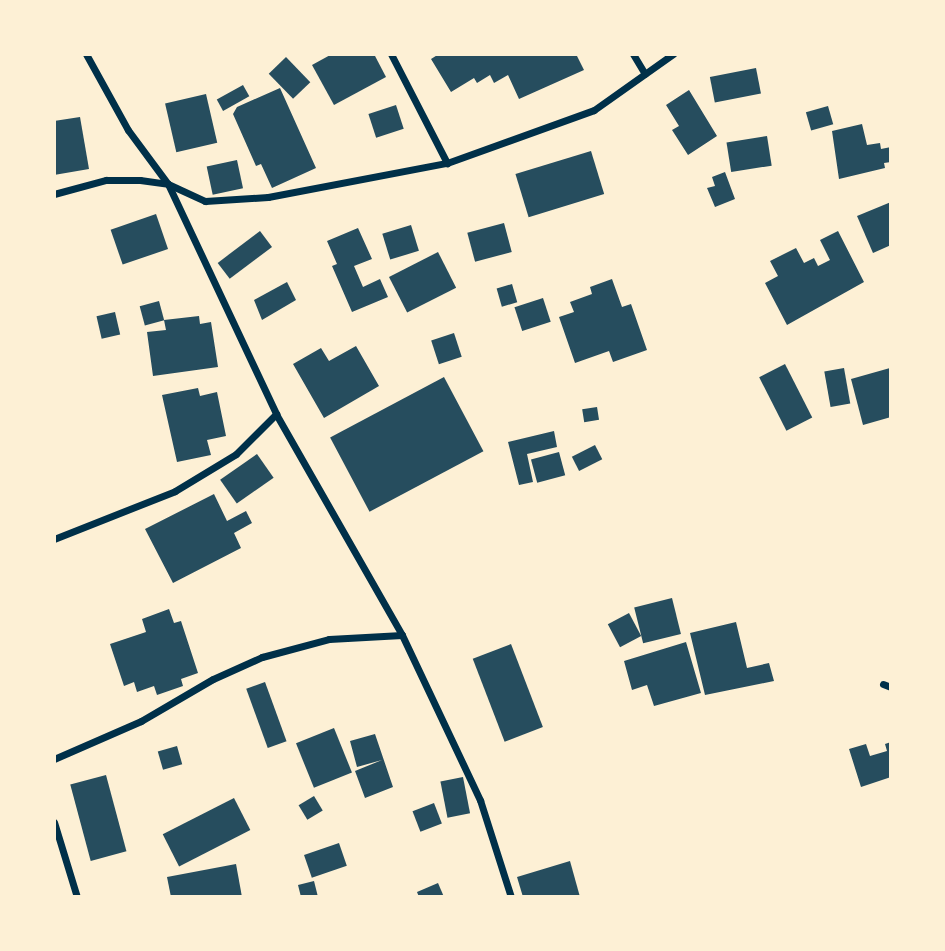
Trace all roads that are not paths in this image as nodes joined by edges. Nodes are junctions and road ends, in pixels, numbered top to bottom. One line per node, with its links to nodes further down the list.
1 (86, 54): 7 (street)
2 (391, 54): 6 (street)
3 (633, 54): 5 (street)
4 (673, 54): 5 (street)
5 (645, 74): 6 (street)
6 (447, 163): 7 (street)
7 (168, 184): 8 (street); 9 (street)
8 (54, 194)
9 (276, 414): 10 (street); 11 (street)
10 (54, 539)
11 (401, 635): 12 (street); 15 (street)
12 (54, 759)
13 (54, 822): 14 (street)
14 (77, 897)
15 (512, 897)

